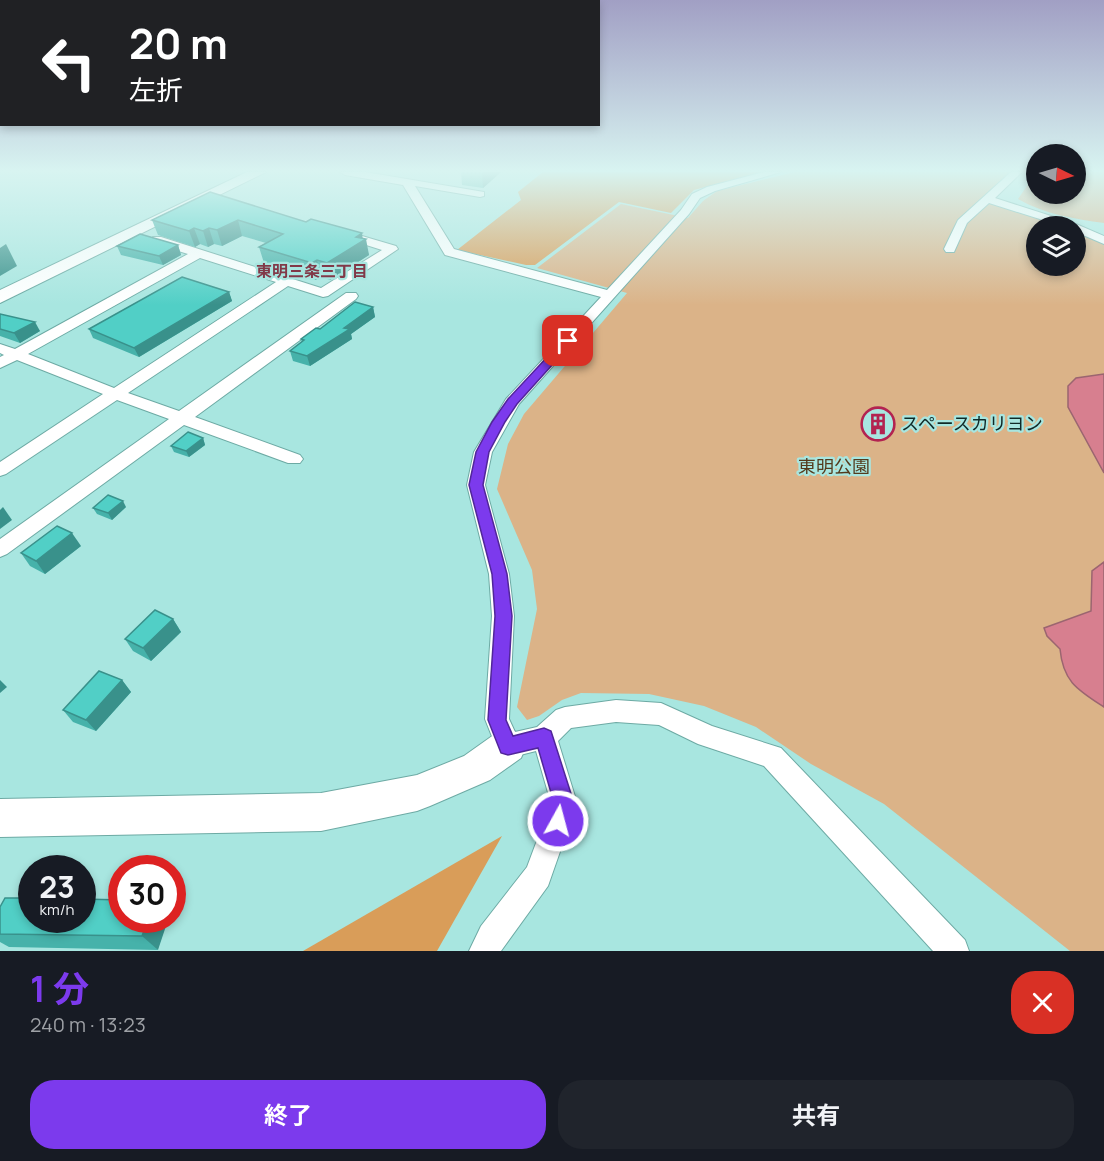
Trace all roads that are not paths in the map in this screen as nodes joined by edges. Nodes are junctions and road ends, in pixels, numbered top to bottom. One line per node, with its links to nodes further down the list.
1 (167, 216): 7 (street)
2 (427, 216): 12 (street)
3 (681, 216): 12 (street)
4 (968, 216): 9 (street)
5 (335, 232): 11 (street)
6 (1086, 232): 8 (street)
7 (132, 233): 10 (street); 14 (street)
8 (1104, 240)
9 (950, 249)
10 (199, 253): 11 (street); 16 (street)
11 (288, 280): 18 (street)
12 (610, 295): 24 (street)
13 (351, 296): 19 (street)
14 (0, 297)
15 (0, 348): 16 (street)
16 (17, 354): 17 (street); 18 (street)
17 (0, 363)
18 (116, 394): 19 (street); 21 (street)
19 (180, 418): 20 (street); 22 (street)
20 (294, 459)
21 (0, 470)
22 (0, 549)
23 (544, 737): 24 (street); 26 (street); 27 (street)
24 (508, 746): 25 (street)
25 (0, 818)
26 (484, 951)
27 (954, 951)

